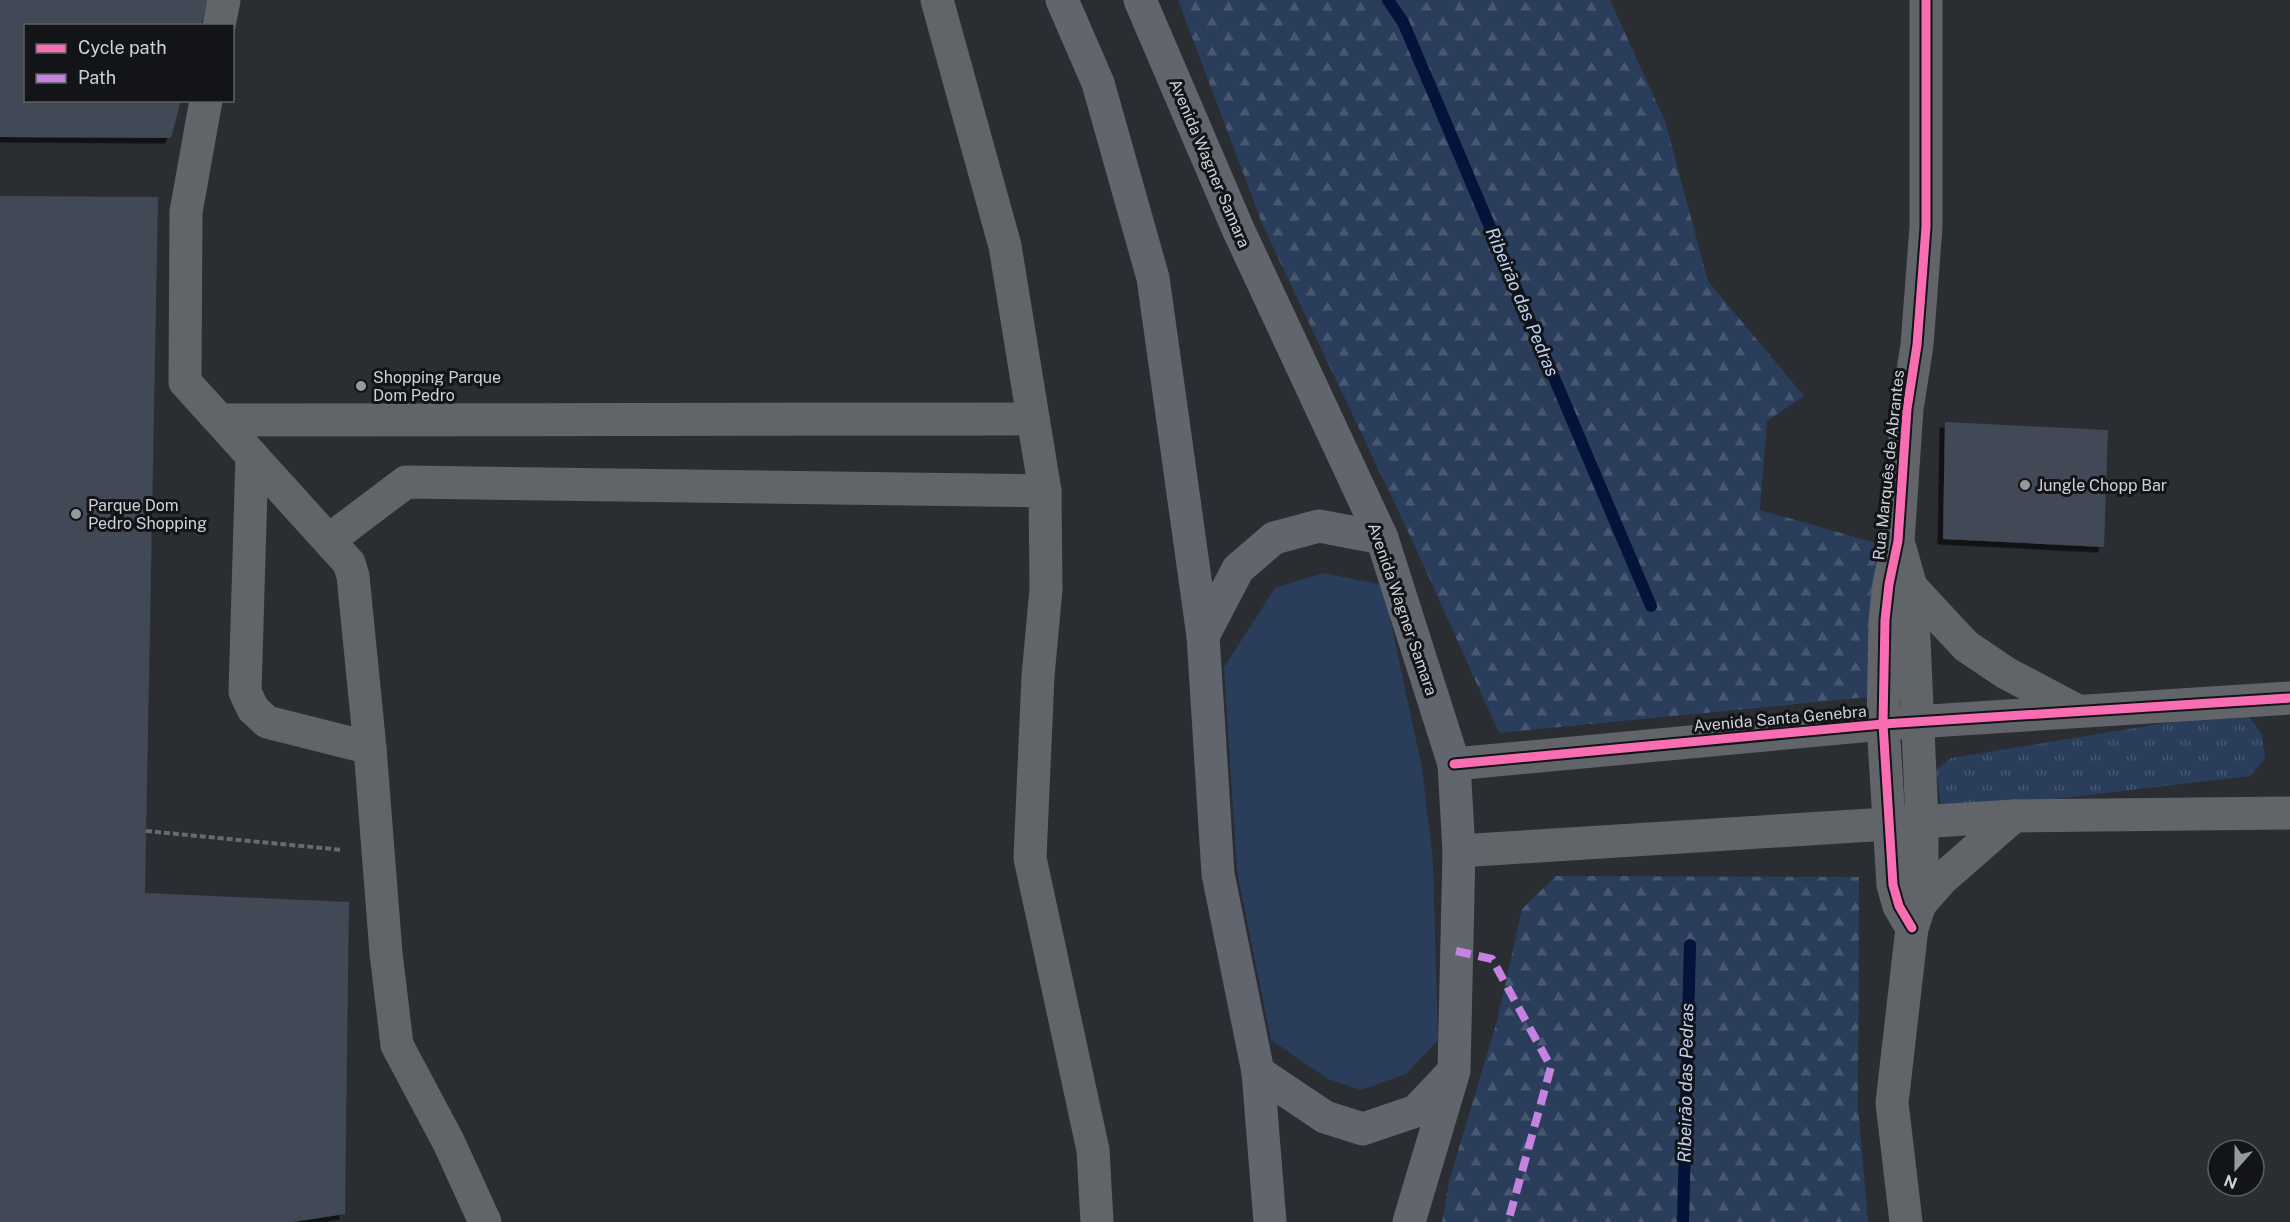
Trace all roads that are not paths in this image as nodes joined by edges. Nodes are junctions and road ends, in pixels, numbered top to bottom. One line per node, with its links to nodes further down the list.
1 (224, 0): 6 (street)
2 (937, 0): 8 (street)
3 (1062, 0): 16 (main road)
4 (1140, 0): 12 (main road, Avenida Wagner Samara)
5 (1926, 0): 14 (street, Rua Marquês de Abrantes)
6 (219, 24)
7 (206, 102): 9 (street)
8 (1033, 419): 9 (street); 11 (street)
9 (220, 420): 10 (street)
10 (252, 456): 13 (street); 21 (street)
11 (1045, 491): 13 (street); 32 (street)
12 (1382, 538): 16 (main road); 22 (main road, Avenida Wagner Samara)
13 (329, 540): 21 (street)
14 (1898, 542): 15 (street, Rua Marquês de Abrantes); 20 (street, Rua Marquês de Abrantes)
15 (1911, 587): 18 (street); 19 (street, Rua Marquês de Abrantes)
16 (1203, 636): 29 (main road)
17 (2290, 698): 18 (street, Avenida Santa Genebra)
18 (2078, 711): 19 (street, Avenida Santa Genebra)
19 (1918, 723): 20 (street, Avenida Santa Genebra); 25 (street, Rua Marquês de Abrantes)
20 (1883, 724): 22 (street, Avenida Santa Genebra); 26 (street, Rua Marquês de Abrantes)
21 (370, 747): 31 (street)
22 (1454, 764): 27 (main road, Avenida Wagner Samara)
23 (2290, 813): 24 (street)
24 (2014, 816): 25 (street); 28 (street)
25 (1922, 821): 26 (street); 28 (street, Rua Marquês de Abrantes)
26 (1890, 823): 27 (street); 28 (street, Rua Marquês de Abrantes)
27 (1459, 850): 30 (main road, Avenida Wagner Samara)
28 (1916, 916): 35 (street, Rua Marquês de Abrantes)
29 (1258, 1071): 30 (main road); 33 (main road)
30 (1454, 1071): 34 (main road, Avenida Wagner Samara)
31 (485, 1222)
32 (1097, 1222)
33 (1270, 1222)
34 (1409, 1222)
35 (1906, 1222)

